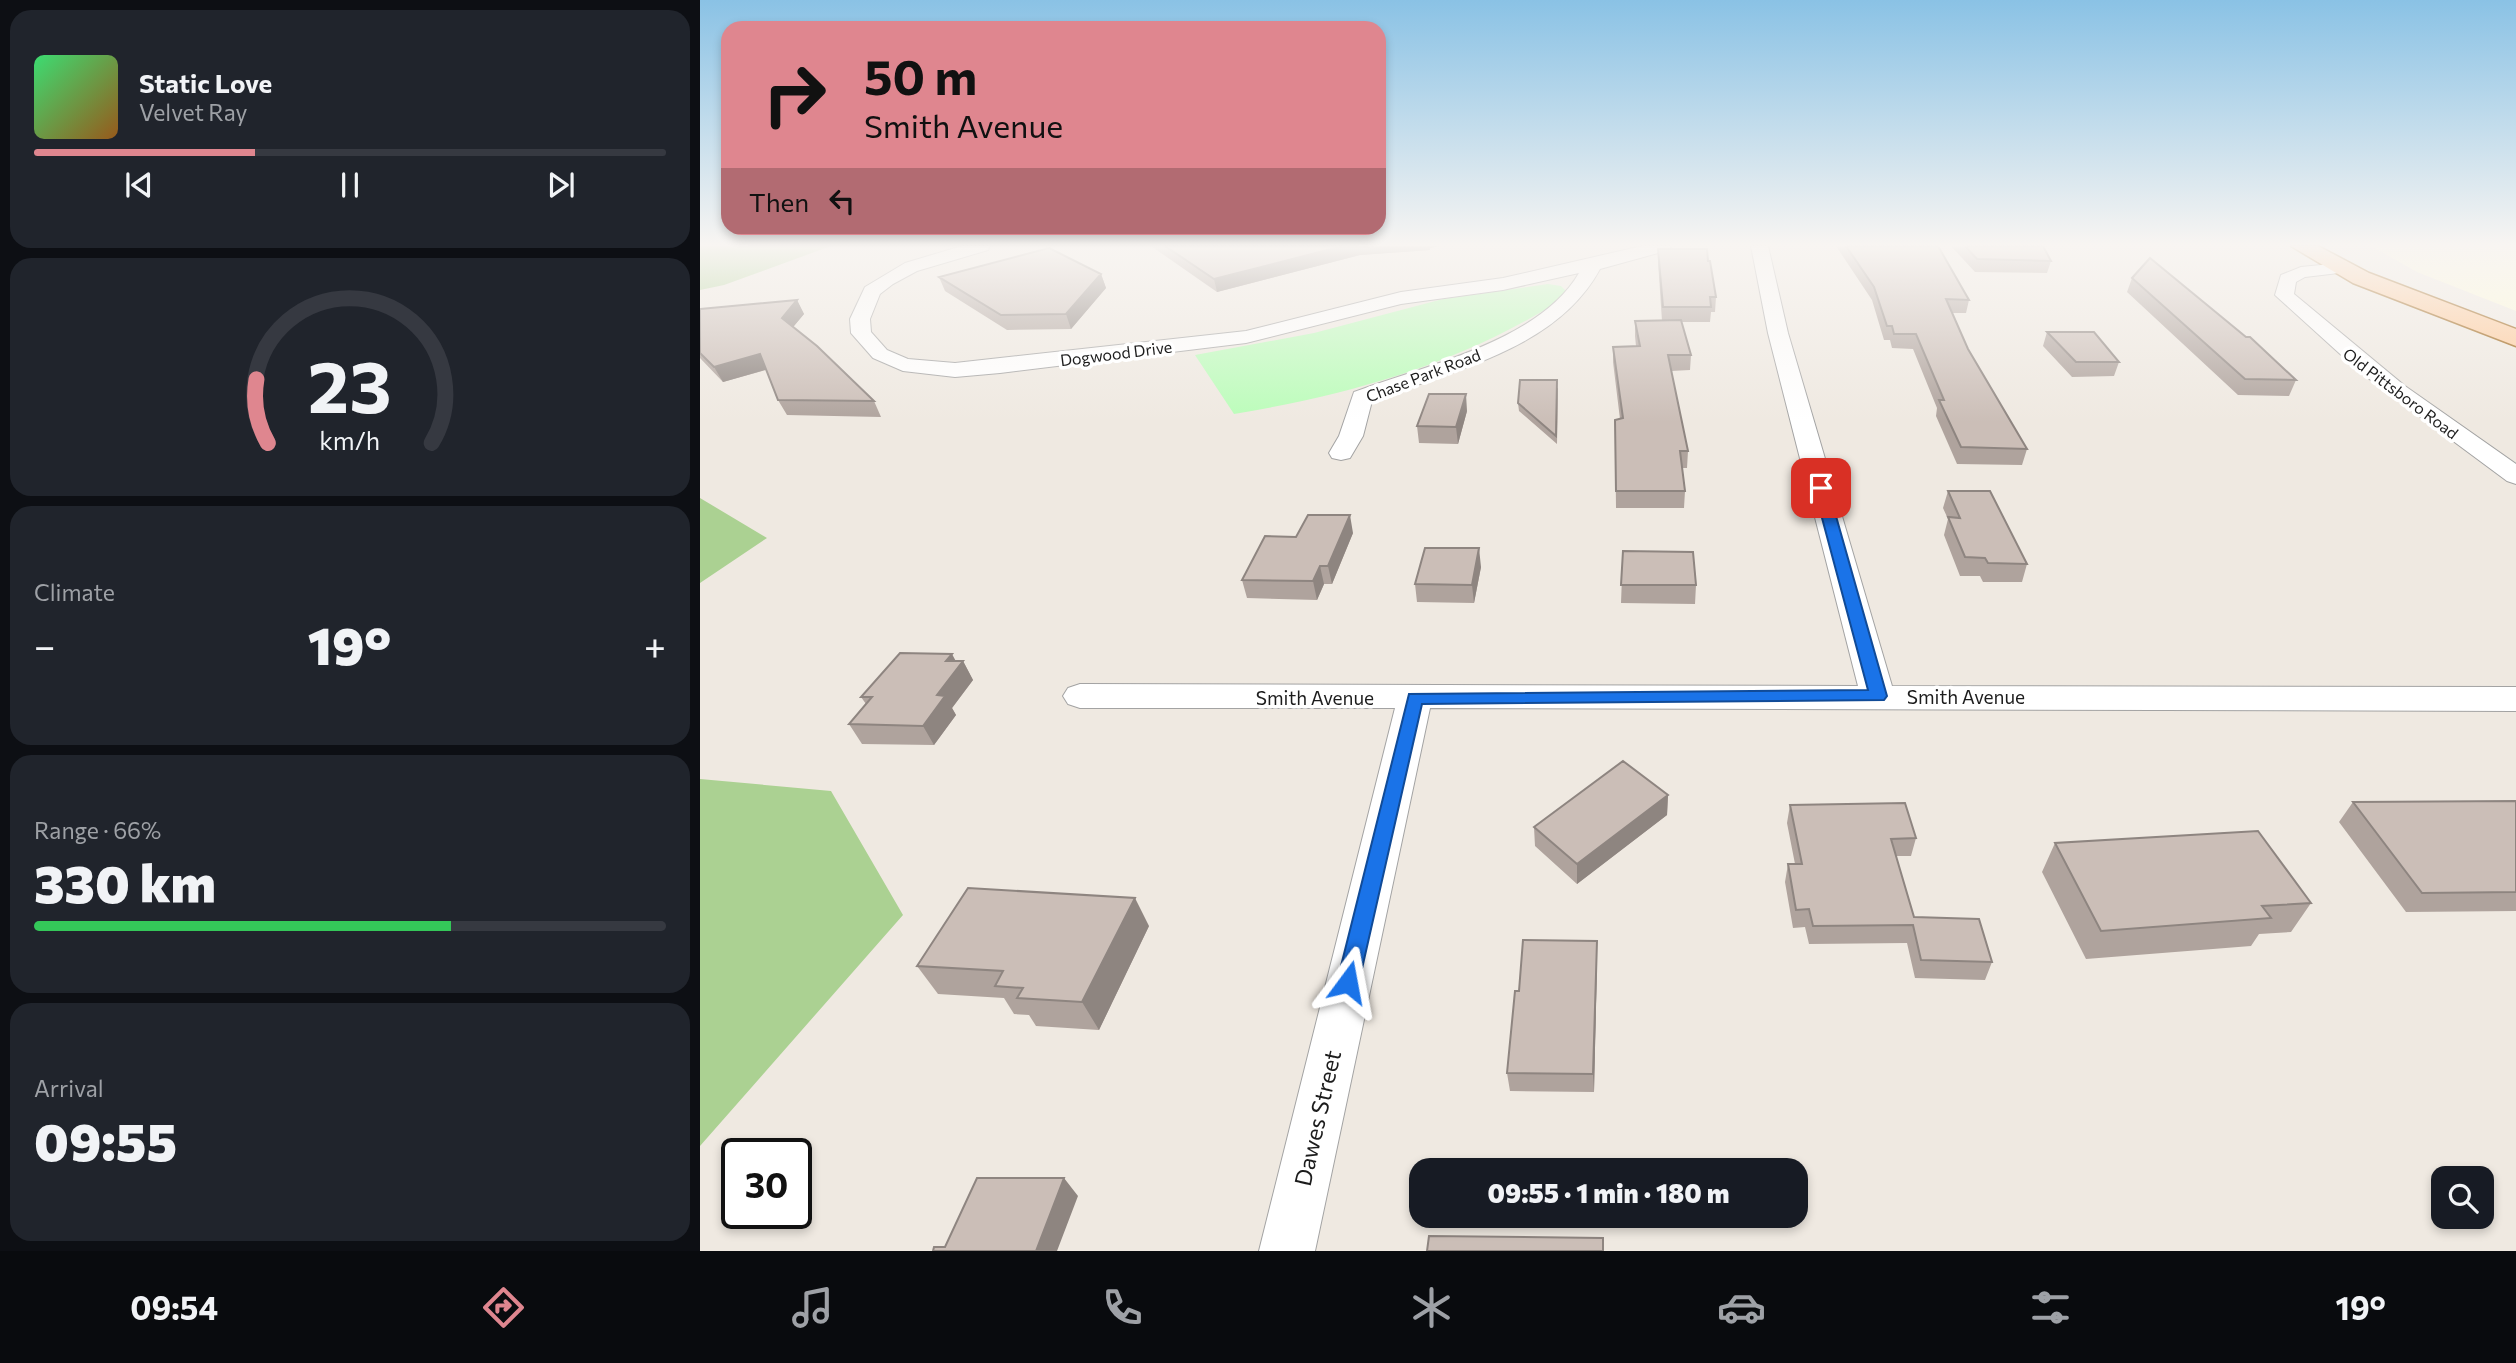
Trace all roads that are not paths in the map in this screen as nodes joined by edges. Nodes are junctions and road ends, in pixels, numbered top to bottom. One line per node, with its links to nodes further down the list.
1 (866, 304): 2 (street, Dogwood Drive)
2 (1376, 304)
3 (1564, 304): 8 (street, Chase Park Road)
4 (1772, 304): 11 (street)
5 (2294, 304): 9 (street, Old Pittsboro Road)
6 (2432, 304): 7 (main road)
7 (2516, 338)
8 (1341, 453)
9 (2516, 476)
10 (1080, 695): 12 (street, Smith Avenue)
11 (1878, 696): 12 (street, Smith Avenue); 13 (street, Smith Avenue)
12 (1415, 698): 14 (street, Dawes Street)
13 (2516, 699)
14 (1287, 1251)

